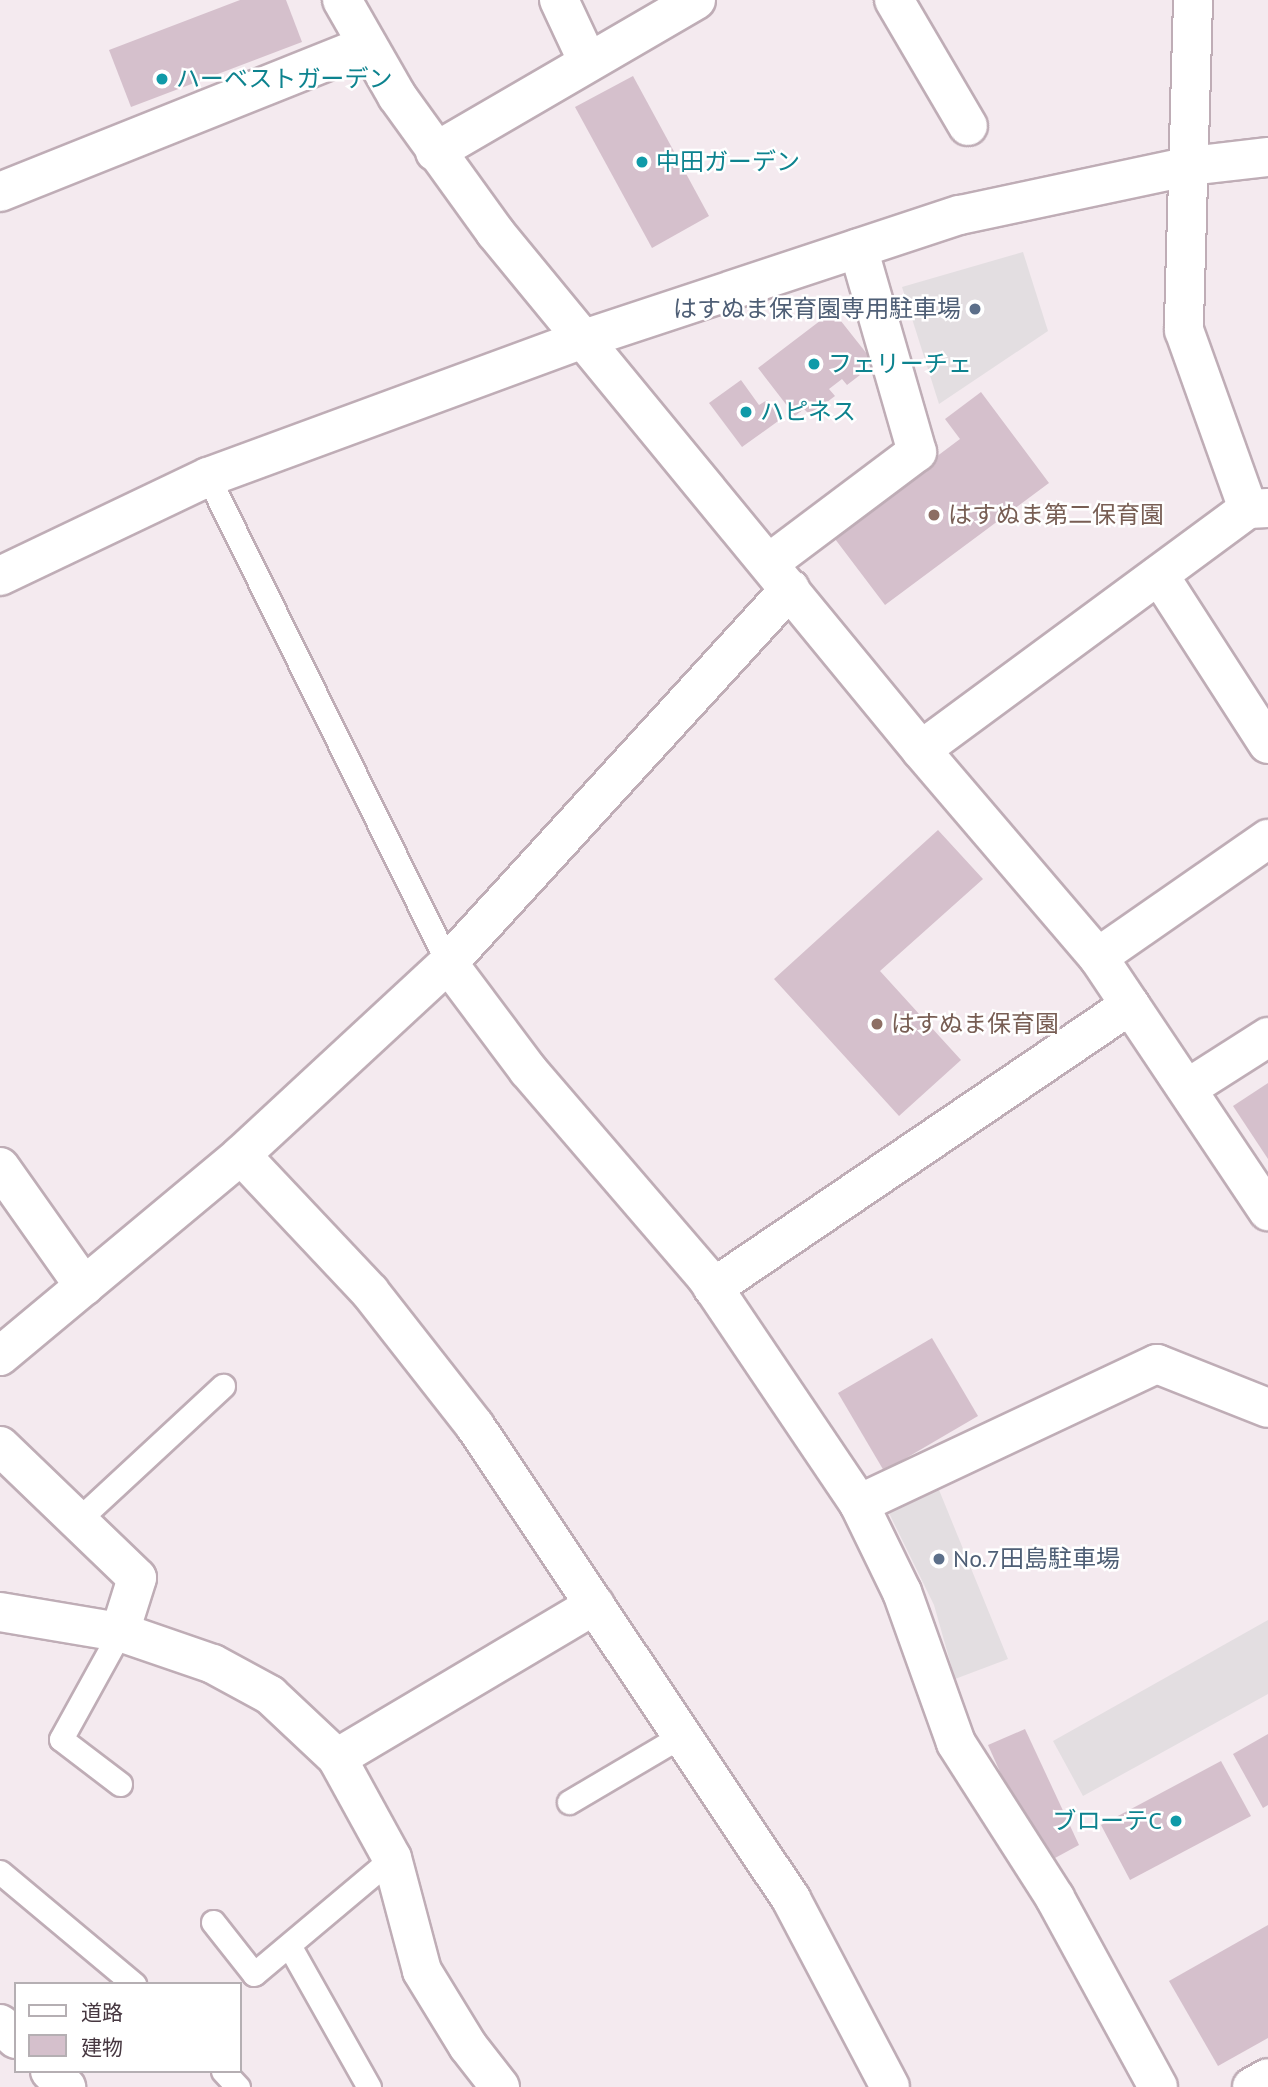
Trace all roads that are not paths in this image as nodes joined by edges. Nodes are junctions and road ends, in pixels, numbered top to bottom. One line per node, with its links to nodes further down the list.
1 (342, 0): 6 (street)
2 (559, 0): 7 (street)
3 (696, 0): 7 (street)
4 (894, 0): 8 (street)
5 (1193, 0): 11 (street)
6 (367, 44): 9 (street); 12 (street)
7 (588, 62): 9 (street)
8 (968, 126)
9 (435, 152): 14 (street)
10 (1268, 157): 11 (street)
11 (1190, 166): 13 (street); 16 (street)
12 (0, 192)
13 (858, 248): 14 (street); 19 (street)
14 (584, 339): 15 (street); 19 (street)
15 (208, 477): 18 (street); 24 (lane)
16 (1258, 509): 17 (street)
17 (1159, 575): 20 (street); 21 (street)
18 (0, 576)
19 (779, 576): 21 (street); 24 (street)
20 (1268, 744)
21 (921, 750): 23 (street)
22 (1268, 839): 23 (street)
23 (1098, 957): 25 (street)
24 (448, 962): 28 (street); 32 (street)
25 (1130, 1005): 27 (street); 32 (street)
26 (1268, 1037): 27 (street)
27 (1188, 1088): 30 (street)
28 (241, 1154): 31 (street); 39 (street)
29 (0, 1167): 31 (street)
30 (1268, 1211)
31 (84, 1286): 33 (street)
32 (713, 1288): 37 (street)
33 (0, 1356)
34 (223, 1386): 38 (lane)
35 (1268, 1408): 37 (street)
36 (0, 1446): 38 (street)
37 (859, 1504): 61 (street)
38 (77, 1521): 41 (street)
39 (595, 1605): 42 (street); 43 (street)
40 (0, 1612): 41 (street)
41 (120, 1632): 43 (street); 44 (lane)
42 (681, 1736): 45 (lane); 60 (street)
43 (337, 1758): 46 (street)
44 (120, 1784)
45 (569, 1802)
46 (392, 1858): 49 (lane); 59 (street)
47 (0, 1872): 50 (lane)
48 (213, 1922): 49 (lane)
49 (290, 1947): 58 (lane)
50 (132, 1982)
51 (0, 2024): 52 (street)
52 (14, 2037)
53 (52, 2073): 56 (street)
54 (225, 2073): 57 (lane)
55 (1268, 2078): 62 (street)
56 (66, 2087)
57 (238, 2087)
58 (369, 2087)
59 (500, 2087)
60 (890, 2087)
61 (1158, 2087)
62 (1252, 2087)

